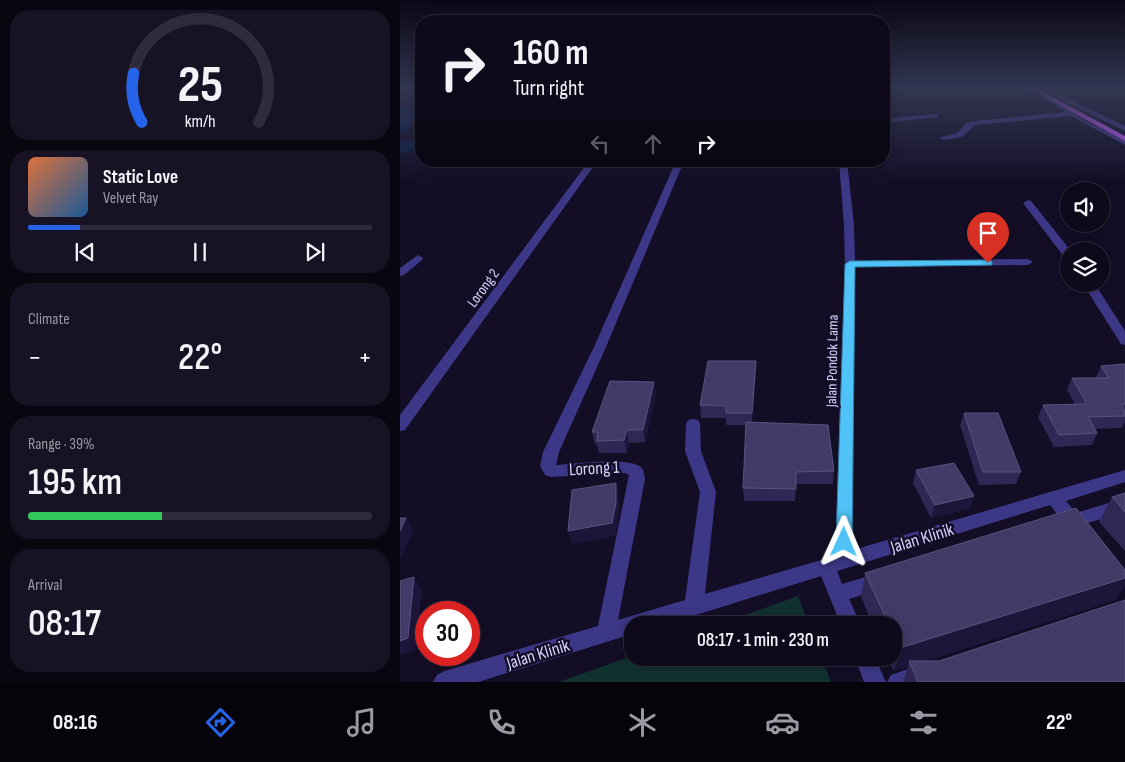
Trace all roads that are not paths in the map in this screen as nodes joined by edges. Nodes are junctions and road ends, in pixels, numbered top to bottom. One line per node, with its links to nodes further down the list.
1 (1009, 120): 5 (street)
2 (1087, 120): 4 (street)
3 (1097, 120): 4 (main road)
4 (1123, 134)
5 (944, 138)
6 (589, 167): 18 (street, Lorong 2)
7 (677, 167): 33 (street, Lorong 1)
8 (844, 167): 13 (street, Jalan Pondok Lama)
9 (1028, 203): 10 (street)
10 (1060, 244)
11 (418, 258): 14 (street)
12 (1028, 262): 13 (street)
13 (850, 264): 25 (street, Jalan Pondok Lama)
14 (400, 273)
15 (1093, 292): 16 (street)
16 (1125, 341)
17 (693, 424): 29 (street)
18 (400, 426)
19 (1125, 476): 20 (street, Jalan Klinik)
20 (1054, 498): 22 (street); 25 (street, Jalan Klinik)
21 (1125, 504): 22 (street)
22 (1073, 521): 23 (street); 24 (street)
23 (1054, 527)
24 (1084, 535)
25 (844, 561): 26 (street, Jalan Klinik)
26 (826, 567): 28 (street); 29 (street, Jalan Klinik)
27 (894, 576): 28 (street)
28 (837, 594): 31 (street)
29 (694, 607): 30 (street, Jalan Klinik)
30 (664, 616)
31 (847, 616)
32 (624, 628): 33 (street, Jalan Klinik)
33 (606, 633): 36 (street, Jalan Klinik)
34 (868, 666): 37 (street)
35 (936, 670): 38 (street)
36 (444, 682)
37 (875, 682)
38 (898, 682)

